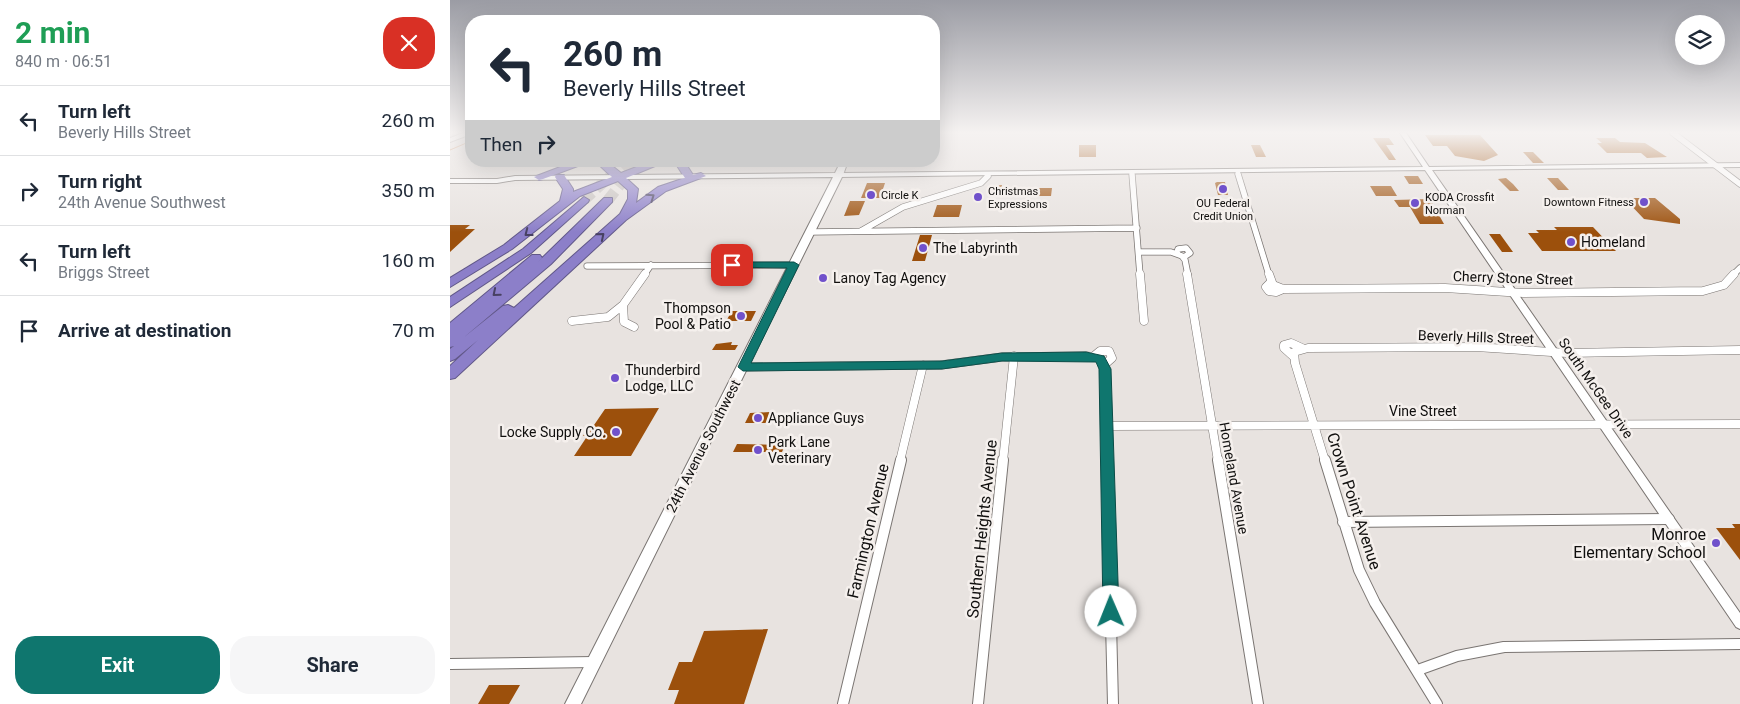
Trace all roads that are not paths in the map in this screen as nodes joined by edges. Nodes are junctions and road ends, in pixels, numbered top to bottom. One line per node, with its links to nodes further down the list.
1 (1425, 166): 10 (street, South McGee Drive)
2 (568, 167): 19 (highway)
3 (604, 167): 21 (highway)
4 (647, 167): 21 (highway)
5 (683, 167): 17 (highway)
6 (842, 167): 15 (main road, 24th Avenue Southwest)
7 (1718, 167): 8 (street); 10 (street); 24 (street)
8 (1740, 167)
9 (1374, 170): 10 (street); 11 (street)
10 (1428, 170): 38 (street, South McGee Drive)
11 (1281, 171): 12 (street); 14 (street)
12 (1135, 173): 13 (street); 14 (street); 29 (street)
13 (989, 174): 15 (street); 30 (street)
14 (1238, 174): 38 (street, Cherry Stone Street)
15 (839, 175): 18 (main road); 31 (main road, 24th Avenue Southwest)
16 (450, 176): 22 (main road)
17 (689, 176): 18 (main road); 21 (main road)
18 (702, 176): 28 (highway, one-way to 18)
19 (539, 177): 20 (main road); 22 (main road)
20 (560, 177): 21 (main road); 26 (highway)
21 (621, 177): 26 (highway); 28 (highway)
22 (515, 178): 23 (main road)
23 (450, 181)
24 (1740, 184)
25 (596, 200): 27 (highway); 39 (highway); 44 (highway, one-way to 44)
26 (565, 202): 37 (highway, one-way to 37)
27 (594, 215): 45 (highway); 49 (highway)
28 (622, 218): 53 (highway, one-way to 28)
29 (1137, 228): 30 (street); 32 (street)
30 (861, 231): 31 (street)
31 (810, 232): 34 (main road, 24th Avenue Southwest)
32 (1139, 252): 42 (street); 57 (street, Homeland Avenue)
33 (651, 265): 34 (street); 35 (street); 40 (street)
34 (794, 265): 52 (main road, 24th Avenue Southwest)
35 (588, 266)
36 (1740, 268): 38 (street, Cherry Stone Street)
37 (450, 284)
38 (1512, 292): 48 (street, South McGee Drive)
39 (450, 303)
40 (623, 305): 41 (street); 43 (street)
41 (572, 321)
42 (1144, 322)
43 (634, 327)
44 (450, 330)
45 (450, 342)
46 (1740, 350): 48 (street, Beverly Hills Street)
47 (1297, 352): 48 (street, Beverly Hills Street); 55 (street, Crown Point Avenue)
48 (1554, 352): 58 (street, South McGee Drive)
49 (450, 356)
50 (1014, 356): 51 (street); 56 (street); 68 (street, Southern Heights Avenue)
51 (923, 366): 52 (street); 67 (street, Farmington Avenue)
52 (743, 367): 63 (main road, 24th Avenue Southwest)
53 (450, 374)
54 (1740, 424): 58 (street, Vine Street)
55 (1314, 425): 57 (street, Vine Street); 58 (street, Vine Street); 60 (street, Crown Point Avenue)
56 (1106, 426): 57 (street, Vine Street); 69 (street)
57 (1211, 426): 70 (street, Homeland Avenue)
58 (1604, 426): 59 (street, South McGee Drive)
59 (1669, 519): 60 (street); 61 (street, South McGee Drive)
60 (1343, 522): 65 (street, Crown Point Avenue)
61 (1740, 623)
62 (1740, 644): 65 (street)
63 (594, 662): 64 (street); 66 (main road, 24th Avenue Southwest)
64 (450, 664)
65 (1418, 670): 71 (street, Crown Point Avenue)
66 (573, 704)
67 (843, 704)
68 (978, 704)
69 (1113, 704)
70 (1258, 704)
71 (1437, 704)

